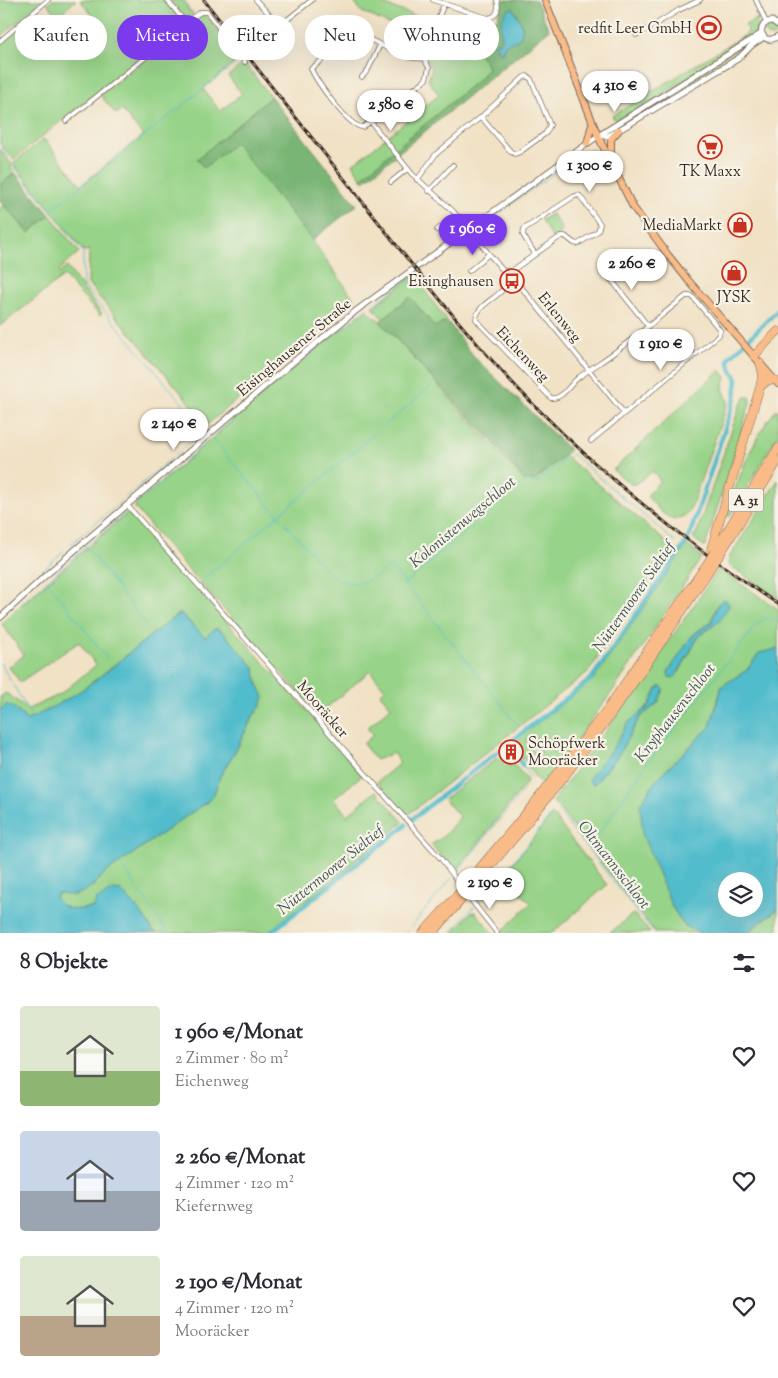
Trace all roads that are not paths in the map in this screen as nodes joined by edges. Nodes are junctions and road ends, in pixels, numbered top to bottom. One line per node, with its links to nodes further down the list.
1 (48, 0): 19 (street)
2 (167, 0): 11 (street)
3 (256, 0): 4 (street)
4 (312, 0)
5 (433, 0): 10 (street)
6 (497, 0): 10 (street)
7 (545, 0): 27 (main road)
8 (700, 0): 16 (street)
9 (756, 0): 14 (street)
10 (444, 4): 13 (street)
11 (179, 15)
12 (196, 15): 24 (street)
13 (440, 15)
14 (766, 22): 15 (street); 17 (street)
15 (778, 25)
16 (636, 35)
17 (763, 35): 18 (street); 30 (street); 31 (street, Eisinghausener Straße)
18 (778, 36)
19 (0, 41)
20 (380, 45): 21 (street); 25 (street); 29 (street)
21 (384, 47)
22 (142, 60): 28 (street)
23 (425, 60): 29 (street)
24 (245, 62)
25 (362, 77)
26 (481, 117): 26 (street); 36 (street)
27 (592, 120): 31 (main road); 32 (main road)
28 (66, 121)
29 (371, 122): 35 (street)
30 (620, 130): 31 (street); 33 (main road)
31 (598, 136): 32 (street, Eisinghausener Straße); 33 (main road)
32 (587, 144): 41 (street, Eisinghausener Straße)
33 (608, 156): 52 (main road)
34 (453, 165): 38 (street)
35 (407, 169): 36 (street); 37 (street)
36 (417, 180): 38 (street)
37 (391, 182)
38 (429, 191): 39 (street)
39 (457, 216): 40 (street); 41 (street)
40 (437, 230)
41 (470, 230): 42 (street); 61 (street, Eisinghausener Straße)
42 (489, 254): 45 (street); 46 (street)
43 (535, 254): 43 (street); 47 (street)
44 (602, 268): 50 (street)
45 (469, 271)
46 (505, 272): 47 (street); 48 (street)
47 (510, 272): 48 (street)
48 (507, 280): 54 (street, Eichenweg)
49 (517, 282): 54 (street, Erlenweg)
50 (648, 326): 54 (street, Eichenweg); 57 (street, Eichenweg)
51 (778, 331): 52 (highway)
52 (754, 356): 53 (main road)
53 (760, 363): 55 (main road); 56 (highway)
54 (589, 370): 57 (street, Erlenweg)
55 (776, 382): 56 (highway)
56 (760, 387): 62 (highway)
57 (624, 414): 58 (street)
58 (591, 442)
59 (778, 448): 62 (highway, A 31)
60 (778, 461): 62 (highway, A 31)
61 (127, 505): 63 (street, Eisinghausener Straße); 67 (street, Mooräcker)
62 (713, 557): 64 (highway, A 31, bridge)
63 (0, 618)
64 (461, 896): 65 (highway, A 31); 66 (highway, A 31)
65 (423, 933)
66 (432, 933)
67 (497, 933)

